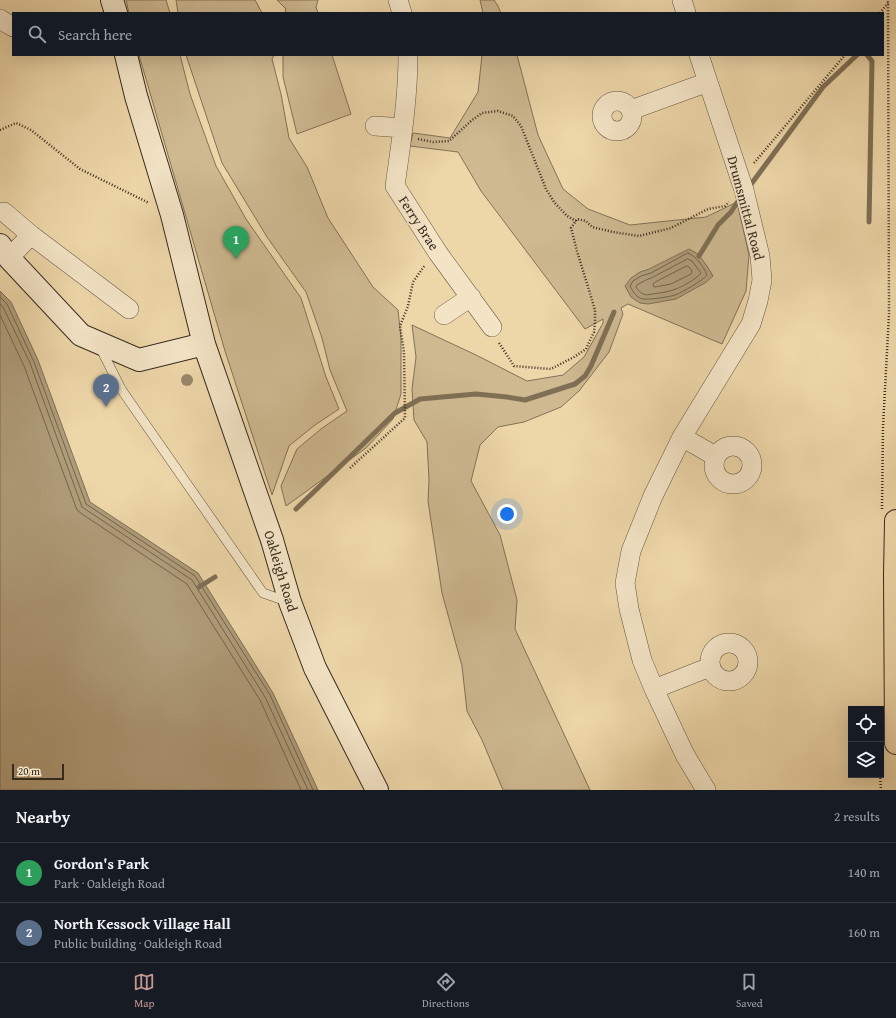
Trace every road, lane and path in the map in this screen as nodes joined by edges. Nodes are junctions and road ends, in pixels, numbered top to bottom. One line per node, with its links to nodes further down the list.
1 (112, 0): 5 (street)
2 (398, 0): 6 (street)
3 (682, 0): 7 (street)
4 (888, 2): 8 (path); 36 (path)
5 (116, 12)
6 (402, 12)
7 (686, 12)
8 (881, 12)
9 (0, 19): 10 (street)
10 (12, 26)
11 (126, 56): 22 (street, Oakleigh Road)
12 (408, 56): 19 (street, Ferry Brae)
13 (699, 56): 15 (street, Drumsmittal Road)
14 (844, 56): 20 (path)
15 (708, 82): 16 (street); 20 (street, Drumsmittal Road)
16 (631, 110)
17 (376, 126): 19 (street)
18 (0, 130): 22 (path)
19 (403, 131): 23 (path); 26 (street, Ferry Brae)
20 (742, 184): 23 (path); 33 (street, Drumsmittal Road)
21 (4, 212): 24 (street)
22 (172, 214): 32 (street, Oakleigh Road)
23 (576, 221): 30 (path)
24 (31, 234): 25 (street); 28 (street)
25 (4, 251): 31 (street)
26 (438, 253): 27 (street, Ferry Brae); 35 (path)
27 (470, 297): 29 (street); 30 (street, Ferry Brae)
28 (129, 309)
29 (444, 316)
30 (492, 327)
31 (98, 342): 32 (street); 37 (lane)
32 (204, 344): 37 (street, Oakleigh Road)
33 (682, 437): 34 (street); 39 (street, Drumsmittal Road)
34 (715, 456)
35 (350, 468)
36 (889, 517): 40 (highway)
37 (290, 602): 42 (street, Oakleigh Road)
38 (710, 667): 39 (street)
39 (654, 690): 43 (street, Drumsmittal Road)
40 (896, 744)
41 (880, 778): 44 (path)
42 (377, 790)
43 (706, 790)
44 (881, 790)

